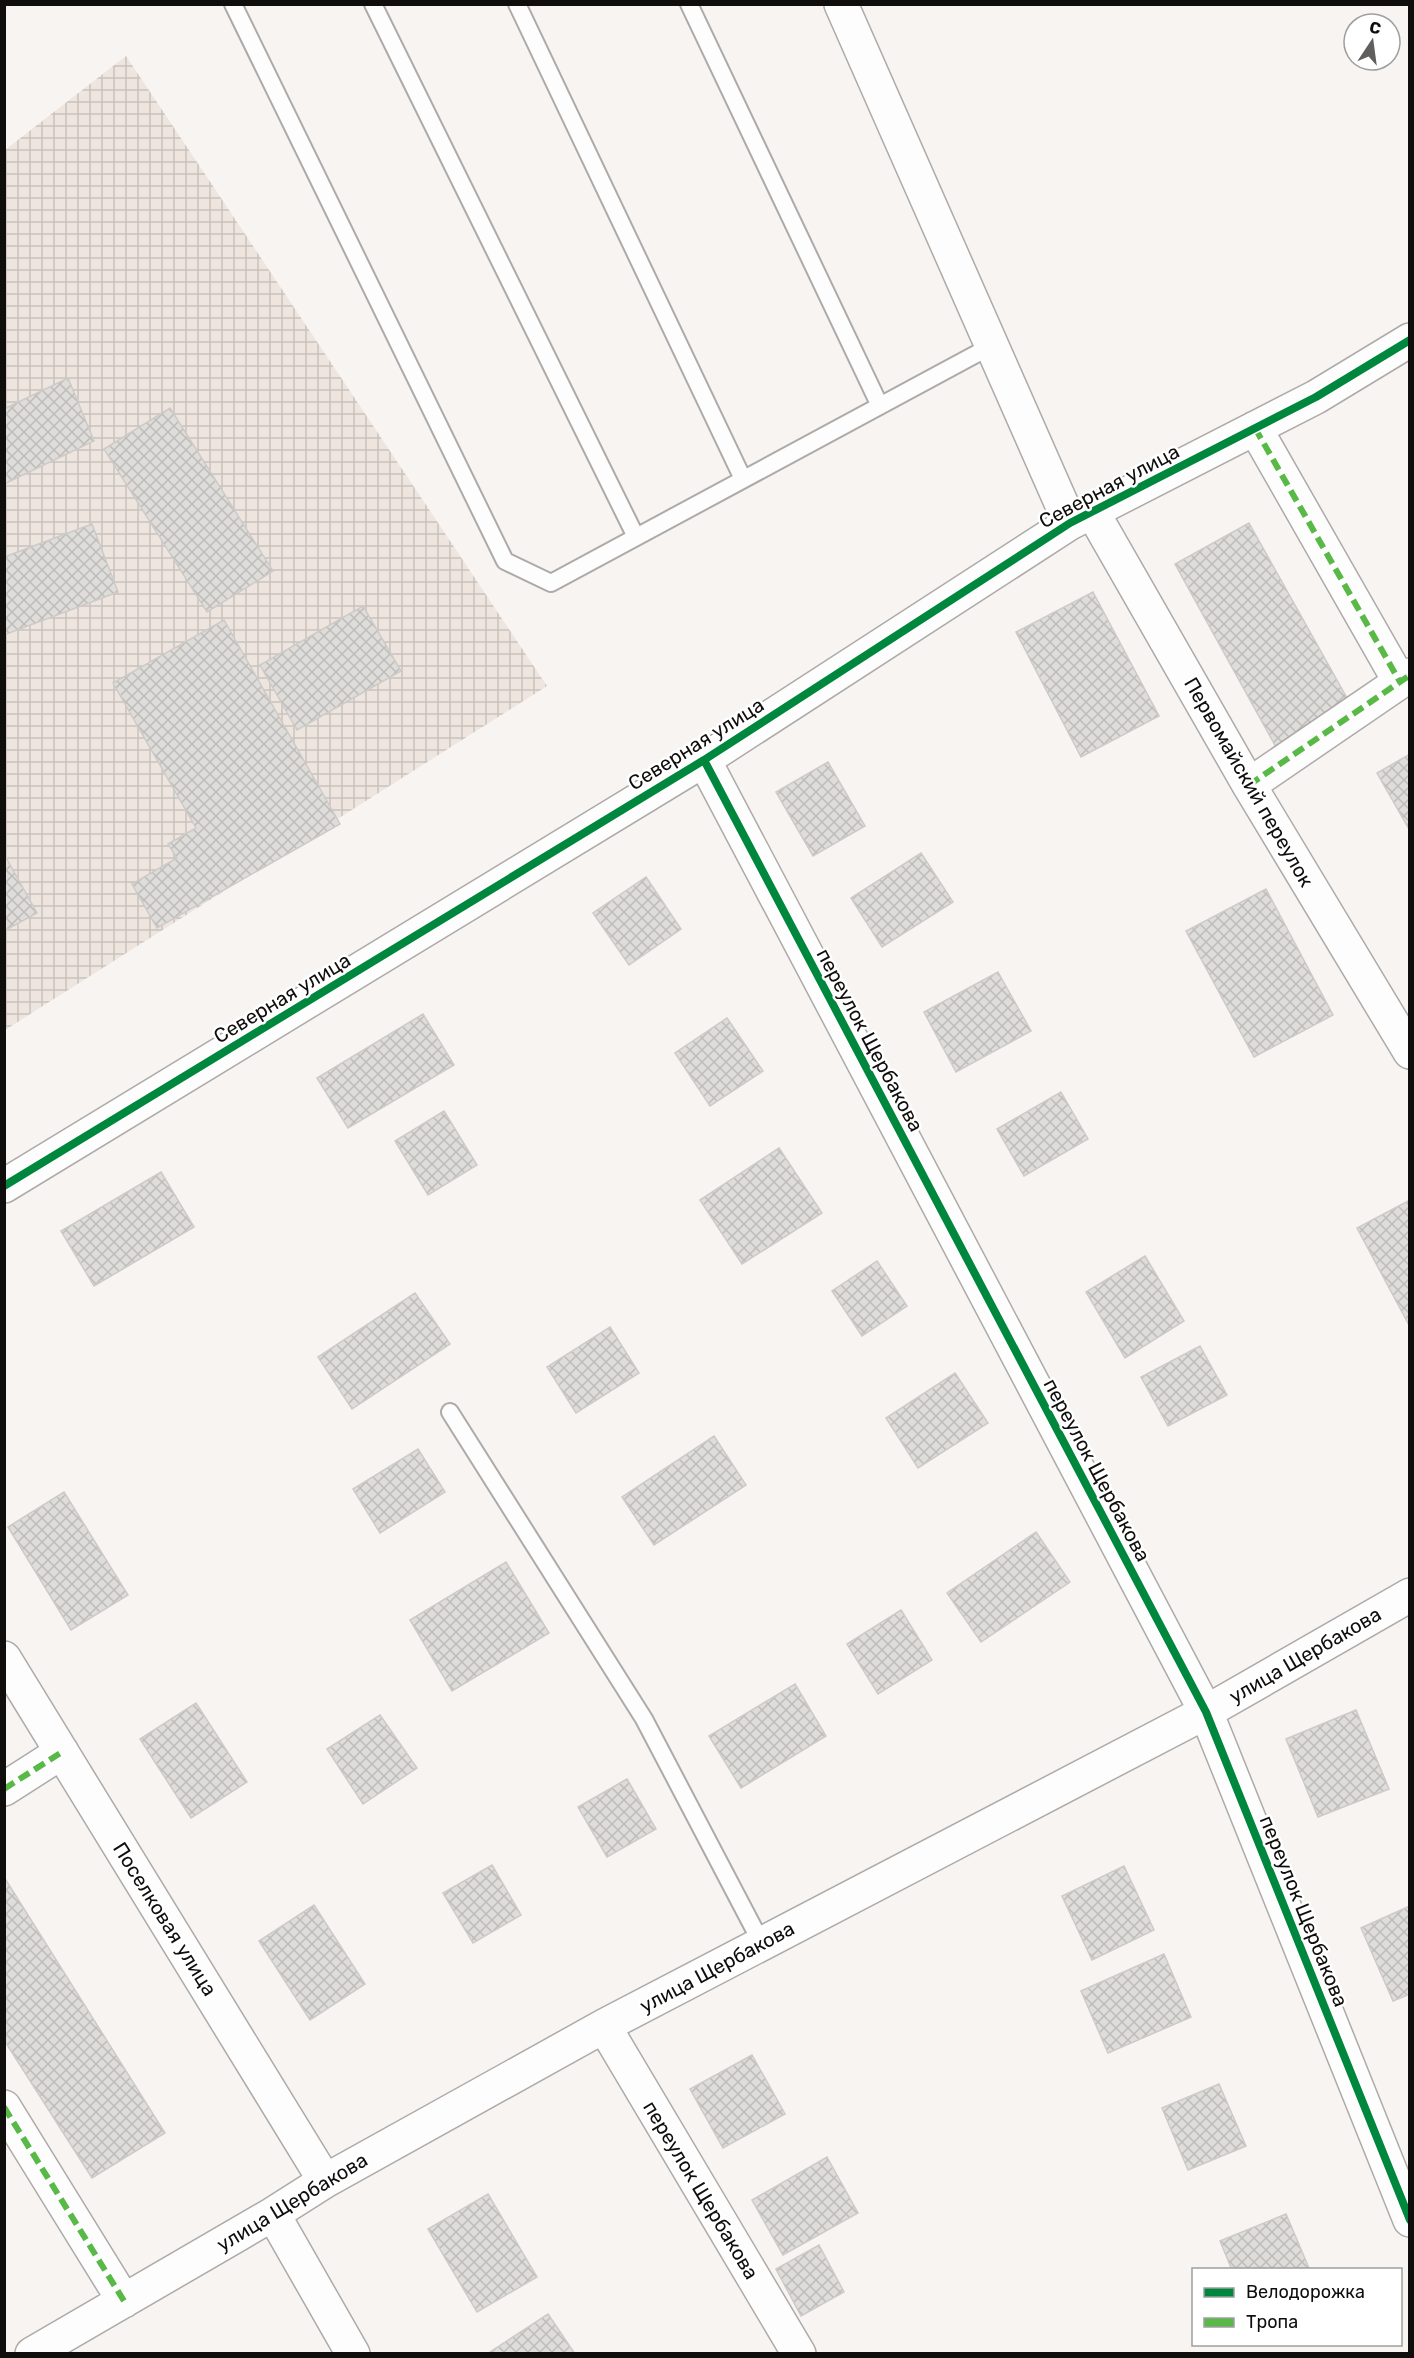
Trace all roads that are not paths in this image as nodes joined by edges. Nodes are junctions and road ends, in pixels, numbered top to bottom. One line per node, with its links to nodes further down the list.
1 (233, 4): 12 (lane)
2 (373, 4): 12 (lane)
3 (518, 4): 10 (lane)
4 (689, 4): 8 (lane)
5 (841, 4): 7 (street, Первомайский переулок)
6 (1410, 340): 9 (street, Северная улица)
7 (991, 345): 8 (lane); 11 (street, Первомайский переулок)
8 (880, 406): 10 (lane)
9 (1255, 428): 11 (street, Северная улица); 13 (street)
10 (743, 479): 12 (lane)
11 (1081, 517): 14 (street, Северная улица); 15 (street, Первомайский переулок)
12 (636, 537)
13 (1405, 678): 15 (street)
14 (704, 760): 17 (street, Северная улица); 21 (street, переулок Щербакова)
15 (1250, 786): 16 (street, Первомайский переулок)
16 (1410, 1052)
17 (4, 1186)
18 (450, 1412): 24 (lane)
19 (1410, 1595): 21 (street, улица Щербакова)
20 (4, 1658): 22 (street, Поселковая улица)
21 (1206, 1712): 24 (street, улица Щербакова); 29 (street, переулок Щербакова)
22 (62, 1752): 23 (street); 27 (street, Поселковая улица)
23 (4, 1790)
24 (762, 1944): 25 (street, улица Щербакова)
25 (604, 2026): 27 (street, улица Щербакова); 33 (street, переулок Щербакова)
26 (4, 2107): 30 (street)
27 (325, 2181): 28 (street, улица Щербакова)
28 (273, 2214): 30 (street, улица Щербакова); 32 (street)
29 (1410, 2220)
30 (124, 2301): 31 (street, улица Щербакова)
31 (32, 2354)
32 (352, 2354)
33 (799, 2354)

